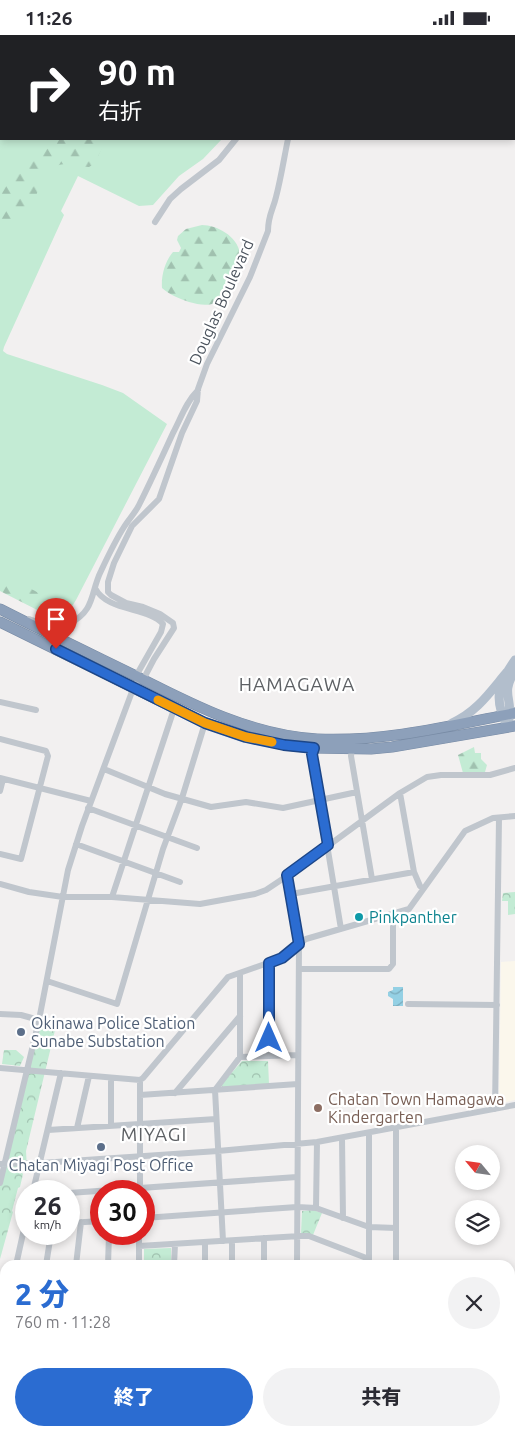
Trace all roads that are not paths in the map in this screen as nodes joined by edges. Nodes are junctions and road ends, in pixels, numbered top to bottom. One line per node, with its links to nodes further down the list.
1 (235, 140): 3 (street)
2 (288, 140): 4 (street, Douglas Boulevard)
3 (156, 221)
4 (198, 389): 5 (street); 5 (street)
5 (126, 534): 6 (street); 11 (street)
6 (95, 588): 7 (street); 11 (street)
7 (0, 609): 11 (highway)
8 (0, 621): 12 (highway)
9 (515, 660): 10 (main road)
10 (511, 671): 16 (main road); 19 (main road)
11 (139, 678): 12 (street); 19 (highway)
12 (133, 689): 14 (highway); 24 (street)
13 (0, 702): 15 (street)
14 (174, 709): 17 (highway); 26 (street)
15 (36, 711)
16 (509, 714): 18 (main road); 19 (highway)
17 (205, 723): 21 (highway); 31 (street)
18 (512, 726): 22 (highway)
19 (441, 728)
20 (0, 739): 27 (street)
21 (314, 748): 22 (highway); 32 (street)
22 (352, 749): 29 (street)
23 (515, 768): 30 (street)
24 (104, 769): 26 (street); 33 (street)
25 (1, 779): 27 (street); 28 (street)
26 (147, 787): 31 (street); 37 (street)
27 (39, 788): 33 (street); 42 (street)
28 (0, 791)
29 (357, 792): 32 (street); 36 (street)
30 (400, 793): 36 (street); 44 (street)
31 (182, 798): 32 (street); 38 (street)
32 (320, 800): 40 (street)
33 (90, 805): 37 (street); 39 (street)
34 (515, 816): 35 (street)
35 (499, 818): 51 (street); 64 (street)
36 (362, 821): 40 (street); 47 (street)
37 (135, 825): 38 (street); 43 (street)
38 (168, 837): 41 (street); 45 (street)
39 (76, 844): 43 (street); 53 (street)
40 (328, 845): 46 (street); 50 (street)
41 (197, 848)
42 (0, 854)
43 (123, 863): 45 (street); 54 (street)
44 (414, 872): 47 (street); 51 (street)
45 (156, 874): 48 (street); 55 (street)
46 (287, 875): 52 (street); 55 (street)
47 (372, 879): 50 (street)
48 (180, 882)
49 (0, 884): 53 (street)
50 (335, 886): 52 (street); 57 (street)
51 (423, 889): 56 (street)
52 (291, 894): 58 (street)
53 (63, 897): 54 (street); 62 (street)
54 (112, 897): 55 (street)
55 (149, 899): 62 (street)
56 (393, 914): 57 (street); 60 (street)
57 (341, 929): 58 (street)
58 (299, 944): 59 (street); 60 (street)
59 (269, 963): 61 (street); 69 (street)
60 (299, 969): 68 (street)
61 (240, 974): 66 (street); 76 (street)
62 (47, 981): 67 (street)
63 (408, 1004): 64 (street)
64 (497, 1005): 82 (street)
65 (0, 1015): 67 (street)
66 (240, 1016): 70 (street); 79 (street)
67 (39, 1020): 72 (street)
68 (298, 1055): 69 (street); 77 (street)
69 (269, 1056): 70 (street)
70 (240, 1057): 78 (street)
71 (0, 1068): 72 (street)
72 (27, 1070): 73 (street); 96 (street)
73 (61, 1073): 74 (street); 88 (street)
74 (89, 1076): 75 (street); 86 (street)
75 (111, 1078): 76 (street); 85 (street)
76 (140, 1080): 80 (street)
77 (298, 1084): 78 (street); 92 (street)
78 (215, 1090): 79 (street); 83 (street)
79 (175, 1093): 80 (street)
80 (140, 1095): 84 (street)
81 (515, 1105): 82 (street)
82 (495, 1109): 87 (street)
83 (216, 1119): 84 (street); 93 (street)
84 (140, 1123): 85 (street); 94 (street)
85 (111, 1125): 86 (street)
86 (77, 1128): 88 (street)
87 (396, 1128): 89 (street); 111 (street)
88 (48, 1130): 95 (street)
89 (369, 1133): 90 (street); 110 (street)
90 (342, 1138): 91 (street); 107 (street)
91 (317, 1143): 92 (street); 104 (street)
92 (298, 1144): 93 (street); 97 (street)
93 (218, 1151): 94 (street); 101 (street)
94 (141, 1156): 95 (street); 99 (street)
95 (40, 1163): 96 (street); 98 (street)
96 (2, 1164): 100 (street)
97 (297, 1177): 101 (street); 103 (street)
98 (36, 1180)
99 (140, 1180)
100 (0, 1183)
101 (220, 1183): 102 (street); 105 (street)
102 (155, 1189)
103 (297, 1207): 104 (street); 105 (street); 112 (street)
104 (316, 1208): 107 (street)
105 (222, 1212): 106 (street); 114 (street)
106 (155, 1217)
107 (342, 1218): 110 (street)
108 (81, 1222): 109 (street); 124 (street)
109 (90, 1222)
110 (369, 1227): 111 (street); 133 (street)
111 (396, 1228): 134 (street)
112 (297, 1235): 113 (street); 131 (street); 132 (street)
113 (264, 1238): 115 (street); 130 (street)
114 (223, 1241): 115 (street); 116 (street)
115 (232, 1241): 129 (street)
116 (205, 1242): 117 (street); 128 (street)
117 (175, 1244): 121 (street); 127 (street)
118 (21, 1245): 122 (street)
119 (49, 1245): 123 (street)
120 (108, 1245): 125 (street)
121 (139, 1246): 126 (street)
122 (17, 1260)
123 (47, 1260)
124 (77, 1260)
125 (108, 1260)
126 (139, 1260)
127 (174, 1260)
128 (205, 1260)
129 (232, 1260)
130 (264, 1260)
131 (297, 1260)
132 (364, 1260)
133 (369, 1260)
134 (396, 1260)

